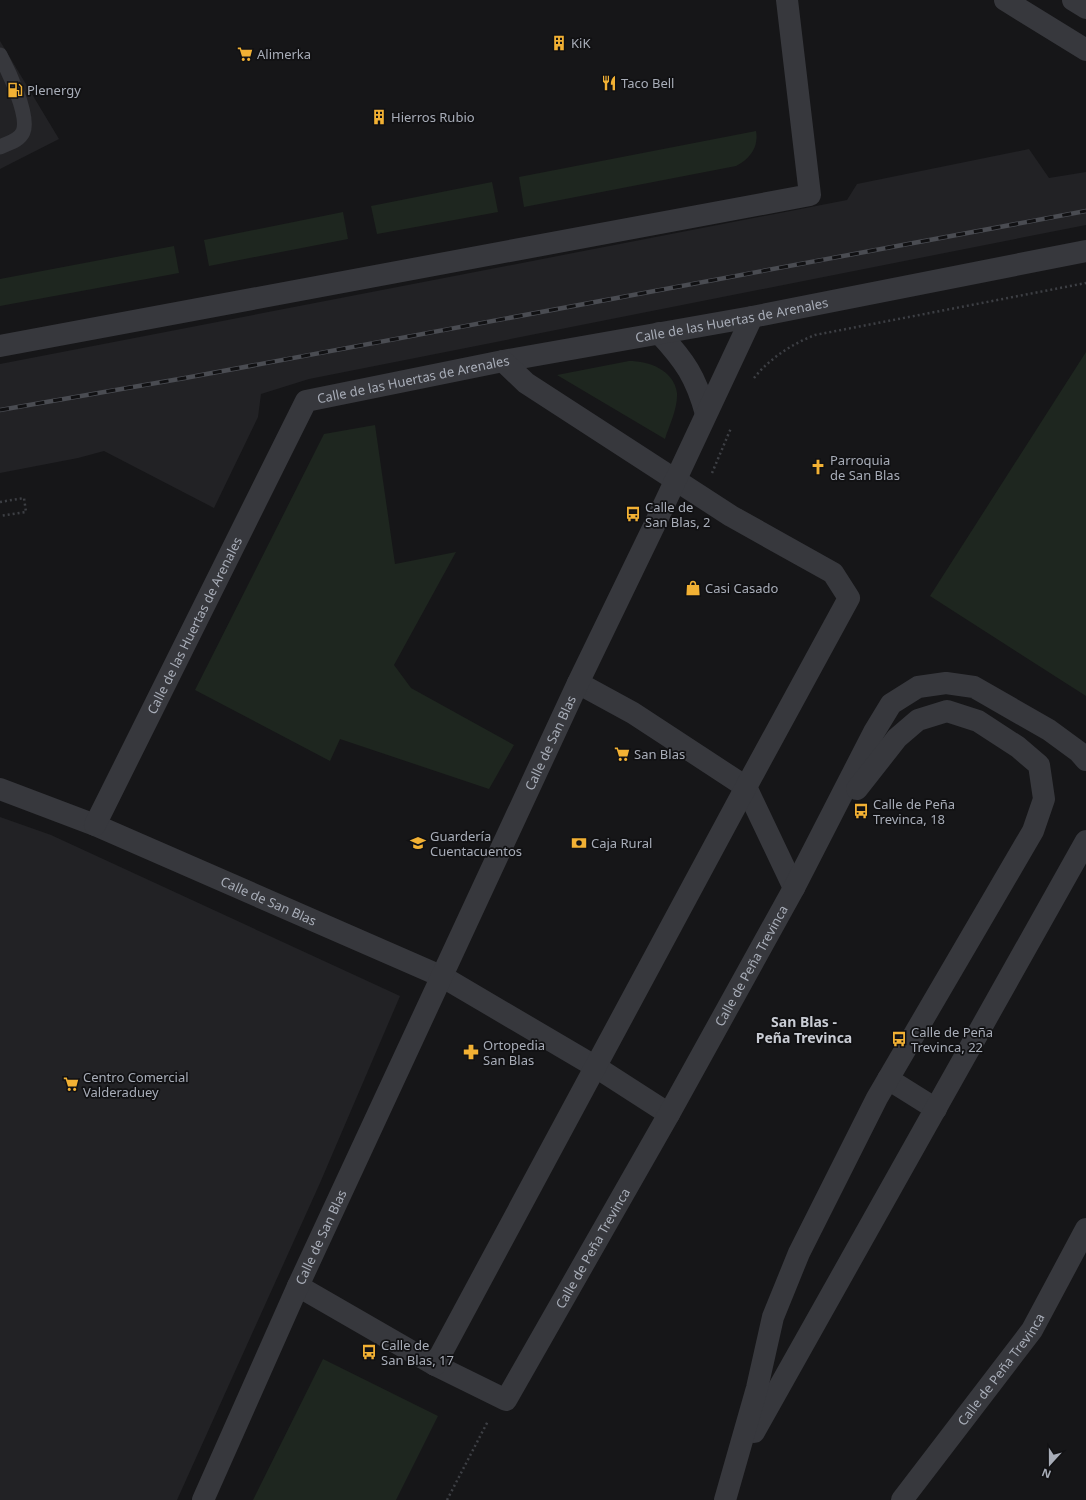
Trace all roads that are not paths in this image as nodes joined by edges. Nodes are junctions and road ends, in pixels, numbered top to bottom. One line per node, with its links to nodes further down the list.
1 (787, 0): 11 (street)
2 (1005, 0): 5 (street)
3 (1073, 0): 4 (street)
4 (1086, 8)
5 (1086, 50)
6 (0, 55): 7 (lane)
7 (0, 146)
8 (1086, 252): 9 (street, Calle de las Huertas de Arenales)
9 (752, 317): 10 (street, Calle de las Huertas de Arenales); 13 (street, Calle de San Blas)
10 (659, 333): 12 (street, Calle de las Huertas de Arenales); 13 (street)
11 (0, 346)
12 (504, 361): 14 (street); 21 (street, Calle de las Huertas de Arenales)
13 (706, 414): 14 (street, Calle de San Blas)
14 (676, 479): 15 (street, Calle de San Blas); 19 (street)
15 (578, 683): 19 (street, Calle de San Blas); 24 (street, Calle de San Blas)
16 (1011, 708): 17 (street); 18 (street, Calle de Peña Trevinca); 23 (street, Calle de Peña Trevinca)
17 (994, 732): 23 (street, Calle de Peña Trevinca); 26 (street, Calle de Peña Trevinca)
18 (1086, 760)
19 (746, 787): 23 (street); 25 (street)
20 (0, 789): 21 (street)
21 (95, 825): 24 (street, Calle de San Blas)
22 (1086, 841): 27 (street, Calle de Peña Trevinca)
23 (794, 888): 28 (street, Calle de Peña Trevinca)
24 (442, 977): 25 (street, Calle de San Blas); 30 (street, Calle de San Blas)
25 (596, 1066): 28 (street, Calle de San Blas); 31 (street)
26 (888, 1079): 27 (street); 32 (street, Calle de Peña Trevinca)
27 (936, 1109): 32 (street, Calle de Peña Trevinca)
28 (669, 1114): 31 (street, Calle de Peña Trevinca)
29 (1086, 1229): 35 (street, Calle de Peña Trevinca)
30 (298, 1286): 31 (street, Calle de Peña Trevinca); 33 (street, Calle de San Blas)
31 (435, 1365)
32 (732, 1478): 34 (street, Calle de Peña Trevinca)
33 (203, 1500)
34 (725, 1500)
35 (902, 1500)

